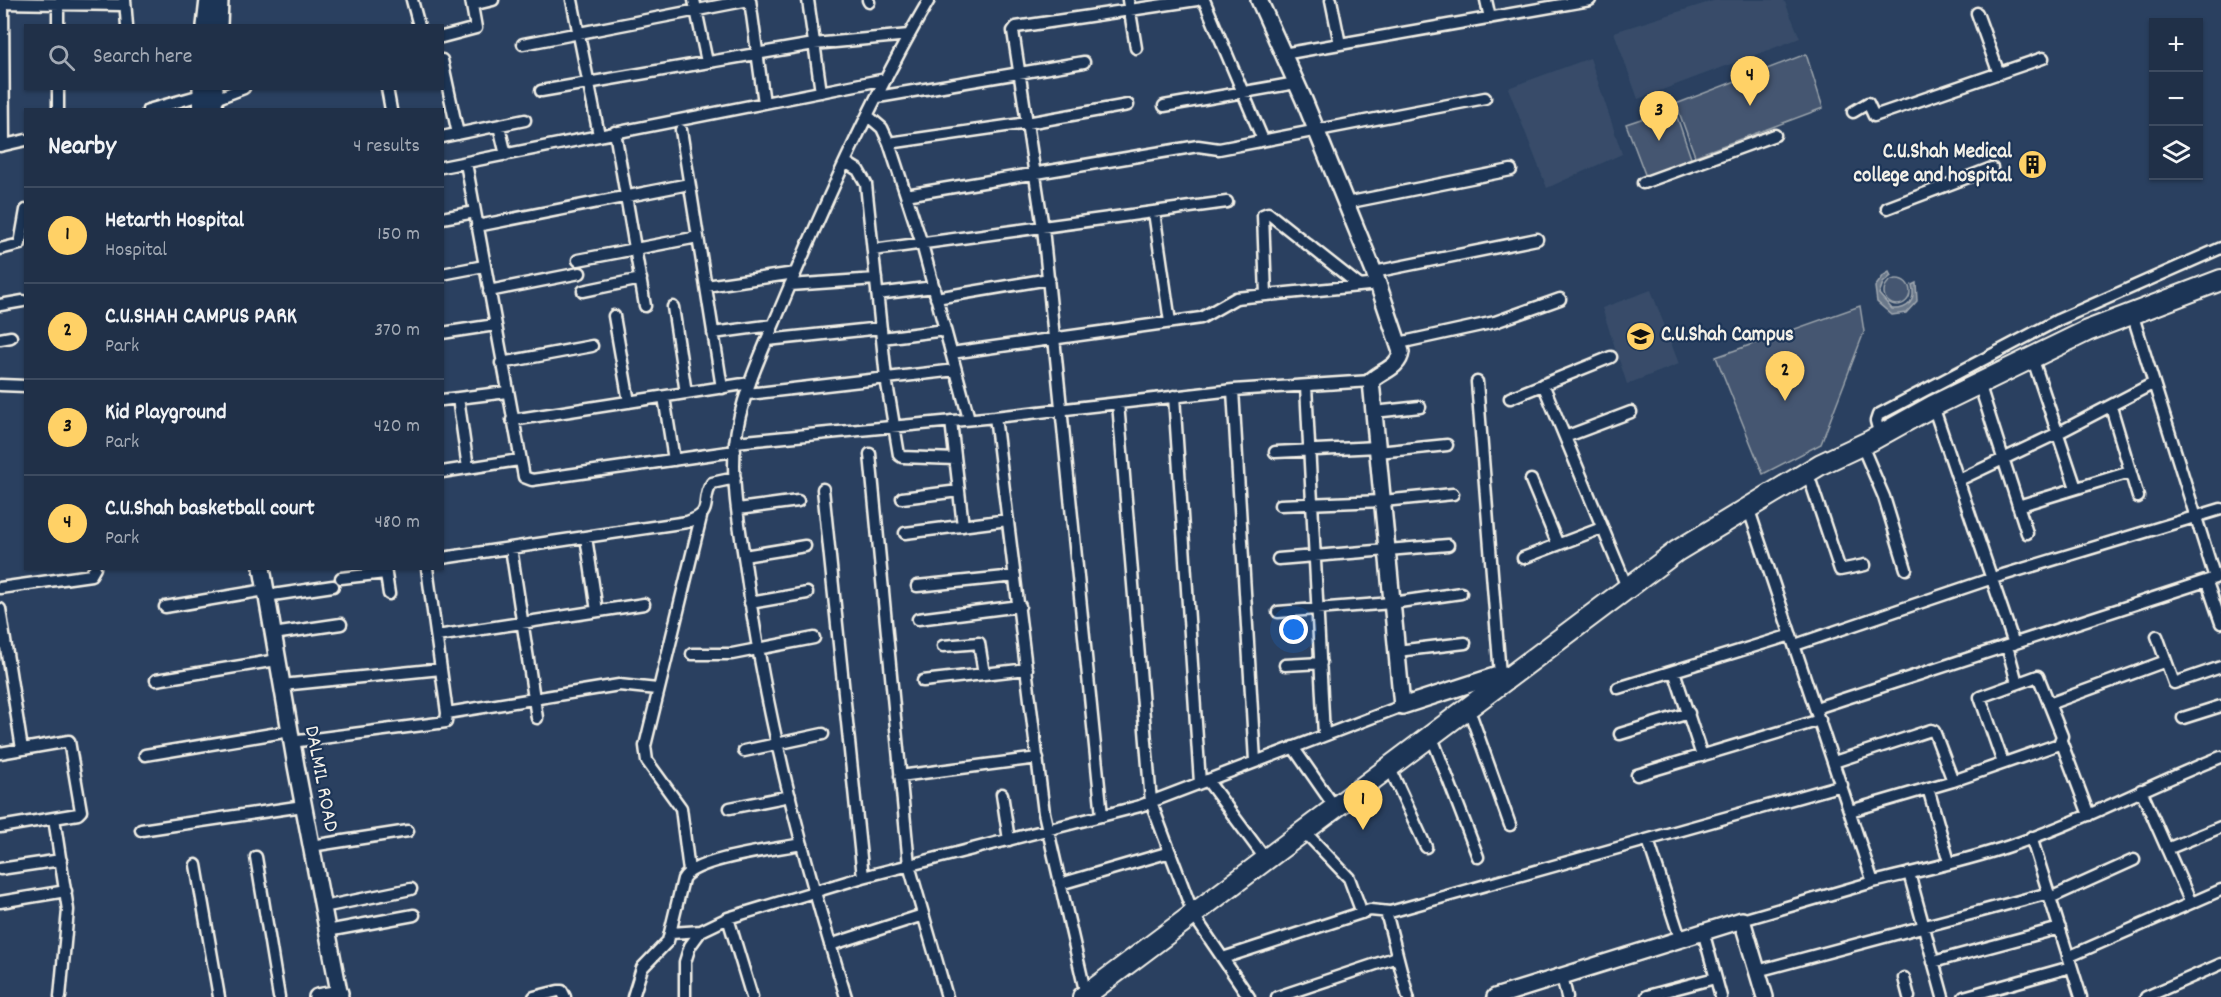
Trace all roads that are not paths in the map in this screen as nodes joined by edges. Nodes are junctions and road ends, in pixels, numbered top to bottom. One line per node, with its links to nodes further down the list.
1 (125, 0): 18 (street); 26 (street)
2 (208, 0): 27 (street)
3 (220, 0): 28 (street)
4 (412, 0): 29 (street)
5 (494, 0): 19 (street)
6 (572, 0): 31 (street)
7 (750, 0): 20 (street); 38 (street)
8 (808, 0): 35 (street)
9 (929, 0): 32 (street)
10 (1197, 0): 21 (street)
11 (1204, 0): 55 (street)
12 (1259, 0): 39 (street)
13 (1331, 0): 36 (street)
14 (1486, 0): 24 (street)
15 (1520, 0): 22 (street)
16 (1590, 0): 22 (street)
17 (8, 2): 18 (street); 30 (street)
18 (64, 2): 25 (street)
19 (471, 2): 33 (street)
20 (695, 5): 31 (street); 41 (street)
21 (1128, 5): 37 (street); 44 (street)
22 (1523, 12): 24 (street)
23 (1977, 13): 45 (street)
24 (1490, 18): 36 (street)
25 (58, 24)
26 (127, 24)
27 (205, 24)
28 (219, 24)
29 (418, 24)
30 (2, 30): 46 (street)
31 (578, 33): 34 (street); 48 (street)
32 (909, 35): 35 (street); 47 (street)
33 (444, 36)
34 (523, 44)
35 (814, 44): 38 (street); 54 (street)
36 (1340, 44): 39 (street)
37 (1136, 48)
38 (756, 54): 41 (street); 59 (street)
39 (1283, 54): 49 (street)
40 (2043, 58): 45 (street)
41 (706, 62): 48 (street)
42 (1084, 62): 44 (street)
43 (444, 69): 73 (street)
44 (1019, 73): 56 (street); 68 (street)
45 (1999, 74): 65 (street)
46 (2, 75): 80 (street)
47 (886, 80): 54 (street); 56 (street)
48 (588, 82): 53 (street); 74 (street)
49 (1296, 83): 55 (street); 71 (street)
50 (58, 90): 62 (street)
51 (236, 90): 57 (street)
52 (387, 90): 64 (street)
53 (541, 92)
54 (820, 92): 59 (street)
55 (1243, 92): 61 (street); 78 (street)
56 (878, 97): 66 (street)
57 (208, 98): 63 (street)
58 (1485, 98): 71 (street)
59 (764, 103): 72 (street)
60 (1128, 105): 68 (street)
61 (1164, 106)
62 (58, 108)
63 (158, 108)
64 (391, 108)
65 (1853, 112)
66 (868, 116): 79 (street); 82 (street)
67 (525, 120): 69 (street)
68 (1027, 123): 79 (street); 87 (street)
69 (500, 126): 73 (street); 81 (street)
70 (681, 130): 89 (street)
71 (1316, 130): 78 (street); 93 (street)
72 (615, 132): 74 (street); 90 (street)
73 (458, 134): 76 (street)
74 (599, 135): 81 (street)
75 (1775, 135): 88 (street)
76 (444, 137)
77 (24, 140): 80 (street)
78 (1263, 140): 87 (street)
79 (889, 143): 91 (street)
80 (2, 146)
81 (506, 155): 83 (street)
82 (845, 162): 107 (street); 111 (street)
83 (466, 163): 84 (street); 95 (street)
84 (444, 167)
85 (1992, 168): 94 (street)
86 (1511, 170): 93 (street)
87 (1035, 174): 91 (street); 100 (street)
88 (1643, 183)
89 (689, 184): 90 (street); 101 (street)
90 (627, 195): 99 (street); 104 (street)
91 (906, 195): 103 (street)
92 (1227, 202): 96 (street)
93 (1346, 203): 113 (street)
94 (1887, 208)
95 (475, 212): 97 (street); 99 (street)
96 (1154, 212): 100 (street); 133 (street)
97 (444, 218)
98 (24, 221): 106 (street)
99 (477, 226): 109 (street)
100 (1043, 228): 103 (street); 116 (street)
101 (698, 237): 104 (street); 119 (street)
102 (1537, 239): 113 (street)
103 (922, 244): 107 (street); 123 (street)
104 (636, 248): 108 (street); 114 (street)
105 (2221, 248): 183 (street)
106 (0, 249)
107 (873, 250): 115 (street)
108 (578, 260)
109 (484, 266): 112 (street); 121 (street)
110 (580, 273): 121 (street)
111 (795, 273): 118 (street); 119 (street)
112 (444, 274)
113 (1377, 278): 120 (street); 142 (street)
114 (641, 279): 122 (street); 129 (street)
115 (876, 279): 118 (street); 124 (street)
116 (1049, 279): 123 (street); 140 (street)
117 (2221, 280): 131 (highway)
118 (790, 285): 135 (street)
119 (706, 286): 138 (street)
120 (1360, 286): 125 (street); 125 (street)
121 (489, 291): 134 (street)
122 (584, 291)
123 (935, 292): 124 (street); 136 (street)
124 (877, 294): 139 (street)
125 (1266, 295): 133 (street)
126 (1560, 299): 142 (street)
127 (23, 301): 128 (street)
128 (0, 305)
129 (645, 306)
130 (673, 307): 162 (street)
131 (2132, 313): 146 (highway); 153 (street)
132 (614, 316): 168 (street)
133 (1170, 322): 140 (street)
134 (495, 325): 137 (street); 147 (street)
135 (773, 325): 138 (street); 141 (street)
136 (945, 330): 139 (street); 144 (street)
137 (444, 333)
138 (713, 333): 158 (street)
139 (881, 333): 141 (street); 149 (street)
140 (1055, 338): 144 (street); 173 (street)
141 (767, 340): 159 (street)
142 (1399, 343): 150 (street)
143 (592, 346): 147 (street)
144 (951, 353): 148 (street)
145 (1611, 357): 154 (street)
146 (2032, 357): 152 (highway); 181 (street)
147 (501, 363): 161 (street)
148 (956, 370): 149 (street); 177 (street)
149 (886, 378): 159 (street); 180 (street)
150 (1371, 381): 157 (street); 174 (street)
151 (1477, 382): 282 (street)
152 (1979, 383): 170 (highway); 192 (street)
153 (2154, 383): 172 (street); 216 (street)
154 (1543, 384): 166 (street); 182 (street)
155 (0, 385): 156 (street)
156 (24, 386)
157 (1306, 386): 160 (street); 187 (street)
158 (722, 388): 159 (street); 162 (street)
159 (749, 389): 185 (street)
160 (1233, 390): 163 (street); 315 (street)
161 (507, 392): 165 (street); 178 (street)
162 (686, 393): 164 (street)
163 (1174, 396): 169 (street); 321 (street)
164 (664, 397): 168 (street); 190 (street)
165 (458, 398): 167 (street); 194 (street)
166 (1510, 398)
167 (444, 400)
168 (629, 402): 178 (street)
169 (1118, 403): 173 (street); 328 (street)
170 (1933, 406): 183 (highway); 200 (street)
171 (1420, 407): 174 (street)
172 (2111, 407): 181 (street); 196 (street)
173 (1063, 409): 176 (street); 334 (street)
174 (1374, 412): 186 (street)
175 (1631, 412): 182 (street)
176 (995, 417): 177 (street); 217 (street)
177 (969, 419): 179 (street)
178 (512, 420): 193 (street)
179 (951, 421): 180 (street); 191 (street)
180 (893, 426): 185 (street); 191 (street)
181 (2058, 433): 192 (street); 201 (street)
182 (1565, 437): 219 (street)
183 (1871, 442): 199 (highway); 214 (highway); 237 (street)
184 (1448, 445): 186 (street)
185 (735, 447): 190 (street); 197 (street)
186 (1378, 449): 187 (street); 208 (street)
187 (1309, 450): 188 (street); 209 (street)
188 (1275, 452)
189 (870, 454): 319 (street)
190 (674, 459): 193 (street)
191 (955, 459): 203 (street)
192 (2003, 459): 200 (street); 211 (street)
193 (519, 460): 194 (street)
194 (468, 468): 195 (street)
195 (444, 472)
196 (2130, 472): 201 (street); 205 (street)
197 (735, 478): 212 (street); 215 (street)
198 (1531, 480): 224 (street)
199 (1809, 480): 214 (highway); 233 (street)
200 (1959, 480): 240 (street)
201 (2076, 488): 211 (street)
202 (823, 489): 362 (street)
203 (959, 491): 206 (street); 218 (street)
204 (1453, 494): 208 (street)
205 (2138, 497)
206 (902, 498)
207 (798, 501): 212 (street)
208 (1383, 501): 209 (street); 227 (street)
209 (1313, 504): 210 (street); 229 (street)
210 (1280, 505)
211 (2018, 506): 221 (street)
212 (738, 509): 228 (street)
213 (2221, 509): 216 (street)
214 (1749, 511): 243 (highway); 266 (street); 297 (highway)
215 (701, 516): 222 (street); 288 (street)
216 (2196, 517): 240 (street); 241 (street)
217 (1008, 520): 218 (street); 239 (street)
218 (963, 526): 220 (street)
219 (1602, 528): 224 (street); 243 (street)
220 (905, 533)
221 (2027, 533)
222 (586, 537): 226 (street); 256 (street)
223 (1448, 545): 227 (street)
224 (1558, 545): 231 (street)
225 (805, 546): 228 (street)
226 (511, 548): 230 (street); 259 (street)
227 (1388, 552): 229 (street); 250 (street)
228 (744, 556): 249 (street)
229 (1316, 557): 232 (street); 255 (street)
230 (444, 558)
231 (1523, 558)
232 (1278, 559)
233 (1865, 565)
234 (94, 570): 244 (street)
235 (262, 570): 245 (street, DALMIL ROAD)
236 (427, 570): 263 (street)
237 (1906, 570)
238 (385, 571): 245 (street); 248 (street)
239 (1015, 576): 242 (street); 252 (street)
240 (1993, 579): 266 (street); 268 (street)
241 (2214, 579): 261 (street); 268 (street)
242 (916, 586)
243 (1627, 587): 282 (highway)
244 (0, 588)
245 (266, 593): 253 (street); 262 (street, DALMIL ROAD)
246 (807, 593): 249 (street)
247 (1461, 593): 250 (street)
248 (388, 594)
249 (750, 603): 270 (street)
250 (1392, 603): 255 (street); 271 (street)
251 (644, 604): 256 (street)
252 (1020, 606): 258 (street); 279 (street)
253 (165, 607)
254 (0, 609): 308 (street)
255 (1318, 610): 257 (street); 275 (street)
256 (597, 611): 259 (street)
257 (1278, 612)
258 (918, 619)
259 (522, 623): 263 (street); 289 (street)
260 (341, 624): 262 (street)
261 (2221, 624)
262 (273, 634): 273 (street, DALMIL ROAD)
263 (437, 636): 278 (street)
264 (2157, 636): 274 (street)
265 (814, 638): 270 (street)
266 (1793, 640): 280 (street); 293 (street)
267 (1465, 643): 271 (street)
268 (2011, 645): 285 (street); 293 (street)
269 (943, 646): 281 (street)
270 (756, 650): 272 (street); 305 (street)
271 (1397, 651): 291 (street)
272 (692, 654)
273 (277, 660): 283 (street); 286 (street, DALMIL ROAD)
274 (2166, 661): 277 (street); 290 (street)
275 (1321, 663): 276 (street); 302 (street)
276 (1285, 665)
277 (2221, 667)
278 (441, 669): 286 (street); 294 (street)
279 (1027, 669): 281 (street); 314 (street)
280 (1674, 671): 287 (street); 295 (street)
281 (984, 674): 284 (street)
282 (1502, 678): 291 (street); 331 (highway)
283 (156, 680)
284 (923, 681)
285 (2017, 683): 290 (street); 317 (street)
286 (282, 685): 303 (street, DALMIL ROAD)
287 (1618, 688)
288 (657, 689): 289 (street); 360 (street)
289 (534, 699): 294 (street); 296 (street)
290 (2049, 704): 304 (street)
291 (1402, 706): 302 (street)
292 (2221, 706): 298 (street)
293 (1816, 708): 299 (street)
294 (447, 713): 303 (street)
295 (1689, 713): 301 (street); 312 (street)
296 (537, 718)
297 (1472, 718): 306 (highway); 336 (street)
298 (2183, 718)
299 (1820, 720): 312 (street); 316 (street)
300 (823, 734): 305 (street)
301 (1620, 734)
302 (1324, 735): 307 (street)
303 (290, 737): 311 (street); 329 (street, DALMIL ROAD)
304 (2061, 741): 317 (street); 333 (street)
305 (778, 744): 309 (street); 327 (street)
306 (1435, 745): 320 (highway); 352 (street)
307 (1293, 747): 315 (street); 331 (street)
308 (22, 749): 310 (street); 335 (street)
309 (744, 751)
310 (0, 753)
311 (145, 755)
312 (1702, 756): 318 (street)
313 (2221, 757): 325 (street)
314 (1038, 758): 319 (street); 341 (street)
315 (1255, 761): 321 (street)
316 (1834, 762): 322 (street); 323 (street)
317 (2003, 764): 322 (street)
318 (1637, 775)
319 (900, 776): 358 (street)
320 (1393, 776): 342 (highway); 348 (street)
321 (1204, 781): 328 (street); 355 (street)
322 (1953, 781): 324 (street)
323 (1842, 785): 332 (street); 345 (street)
324 (1928, 789): 332 (street); 356 (street)
325 (2141, 790): 333 (street); 349 (street)
326 (1002, 794): 344 (street)
327 (790, 796): 330 (street); 346 (street)
328 (1151, 802): 334 (street); 350 (street)
329 (303, 806): 339 (street); 347 (street, DALMIL ROAD)
330 (730, 808)
331 (1336, 809): 342 (highway)
332 (1850, 811): 363 (street)
333 (2089, 814): 343 (street)
334 (1102, 816): 341 (street)
335 (54, 818): 337 (street); 353 (street)
336 (1510, 825)
337 (0, 827)
338 (2221, 827): 349 (street)
339 (141, 830)
340 (408, 831): 347 (street)
341 (1048, 831): 344 (street); 364 (street)
342 (1307, 835): 355 (highway); 374 (street); 378 (highway)
343 (2031, 837): 356 (street); 369 (street)
344 (1009, 840): 358 (street)
345 (1648, 840): 373 (street); 386 (street)
346 (802, 844): 360 (street); 368 (street)
347 (311, 846): 372 (street, DALMIL ROAD)
348 (1426, 847)
349 (2167, 849): 371 (street)
350 (1170, 852): 364 (street); 378 (street)
351 (256, 857): 402 (street)
352 (1478, 857)
353 (61, 860): 359 (street); 367 (street)
354 (2134, 860): 369 (street)
355 (1268, 861): 378 (highway)
356 (1950, 862): 361 (street)
357 (196, 865): 401 (street)
358 (909, 865): 362 (street); 376 (street)
359 (0, 869)
360 (689, 871): 385 (street)
361 (1909, 873): 363 (street); 380 (street)
362 (863, 877): 368 (street)
363 (1873, 882): 379 (street)
364 (1060, 884): 398 (street)
365 (411, 889): 372 (street)
366 (2221, 890): 371 (street)
367 (66, 891): 370 (street); 400 (street)
368 (814, 891): 377 (street); 387 (street)
369 (2049, 895): 380 (street); 381 (street)
370 (0, 902)
371 (2191, 903): 391 (street)
372 (323, 907): 382 (street, DALMIL ROAD)
373 (1386, 912): 374 (street); 388 (street)
374 (1362, 913): 389 (street)
375 (414, 915): 382 (street)
376 (923, 915): 387 (street); 410 (street)
377 (728, 918): 383 (street); 408 (street)
378 (1196, 919): 389 (street); 398 (highway)
379 (1742, 920): 384 (street); 393 (street)
380 (1923, 925): 390 (street); 393 (street)
381 (2060, 928): 390 (street); 391 (street)
382 (327, 931): 397 (street, DALMIL ROAD)
383 (701, 931): 385 (street); 407 (street)
384 (1703, 931): 386 (street); 395 (street)
385 (671, 933): 406 (street)
386 (1680, 938): 394 (street)
387 (830, 945): 409 (street)
388 (1397, 957): 412 (street); 413 (street)
389 (1223, 958): 411 (street)
390 (1933, 962): 419 (street)
391 (2070, 962): 420 (street); 421 (street)
392 (2221, 964): 422 (street)
393 (1757, 971): 417 (street)
394 (1562, 976): 414 (street); 415 (street)
395 (1716, 978): 399 (street); 416 (street)
396 (1904, 978): 418 (street)
397 (340, 995): 403 (street)
398 (1090, 996)
399 (1647, 996)
400 (60, 997)
401 (219, 997)
402 (279, 997)
403 (317, 997)
404 (534, 997): 405 (street)
405 (565, 997)
406 (633, 997)
407 (685, 997)
408 (752, 997)
409 (846, 997)
410 (947, 997)
411 (1249, 997)
412 (1277, 997)
413 (1408, 997)
414 (1495, 997)
415 (1567, 997)
416 (1721, 997)
417 (1765, 997)
418 (1909, 997)
419 (1943, 997)
420 (1965, 997)
421 (2081, 997)
422 (2146, 997)

